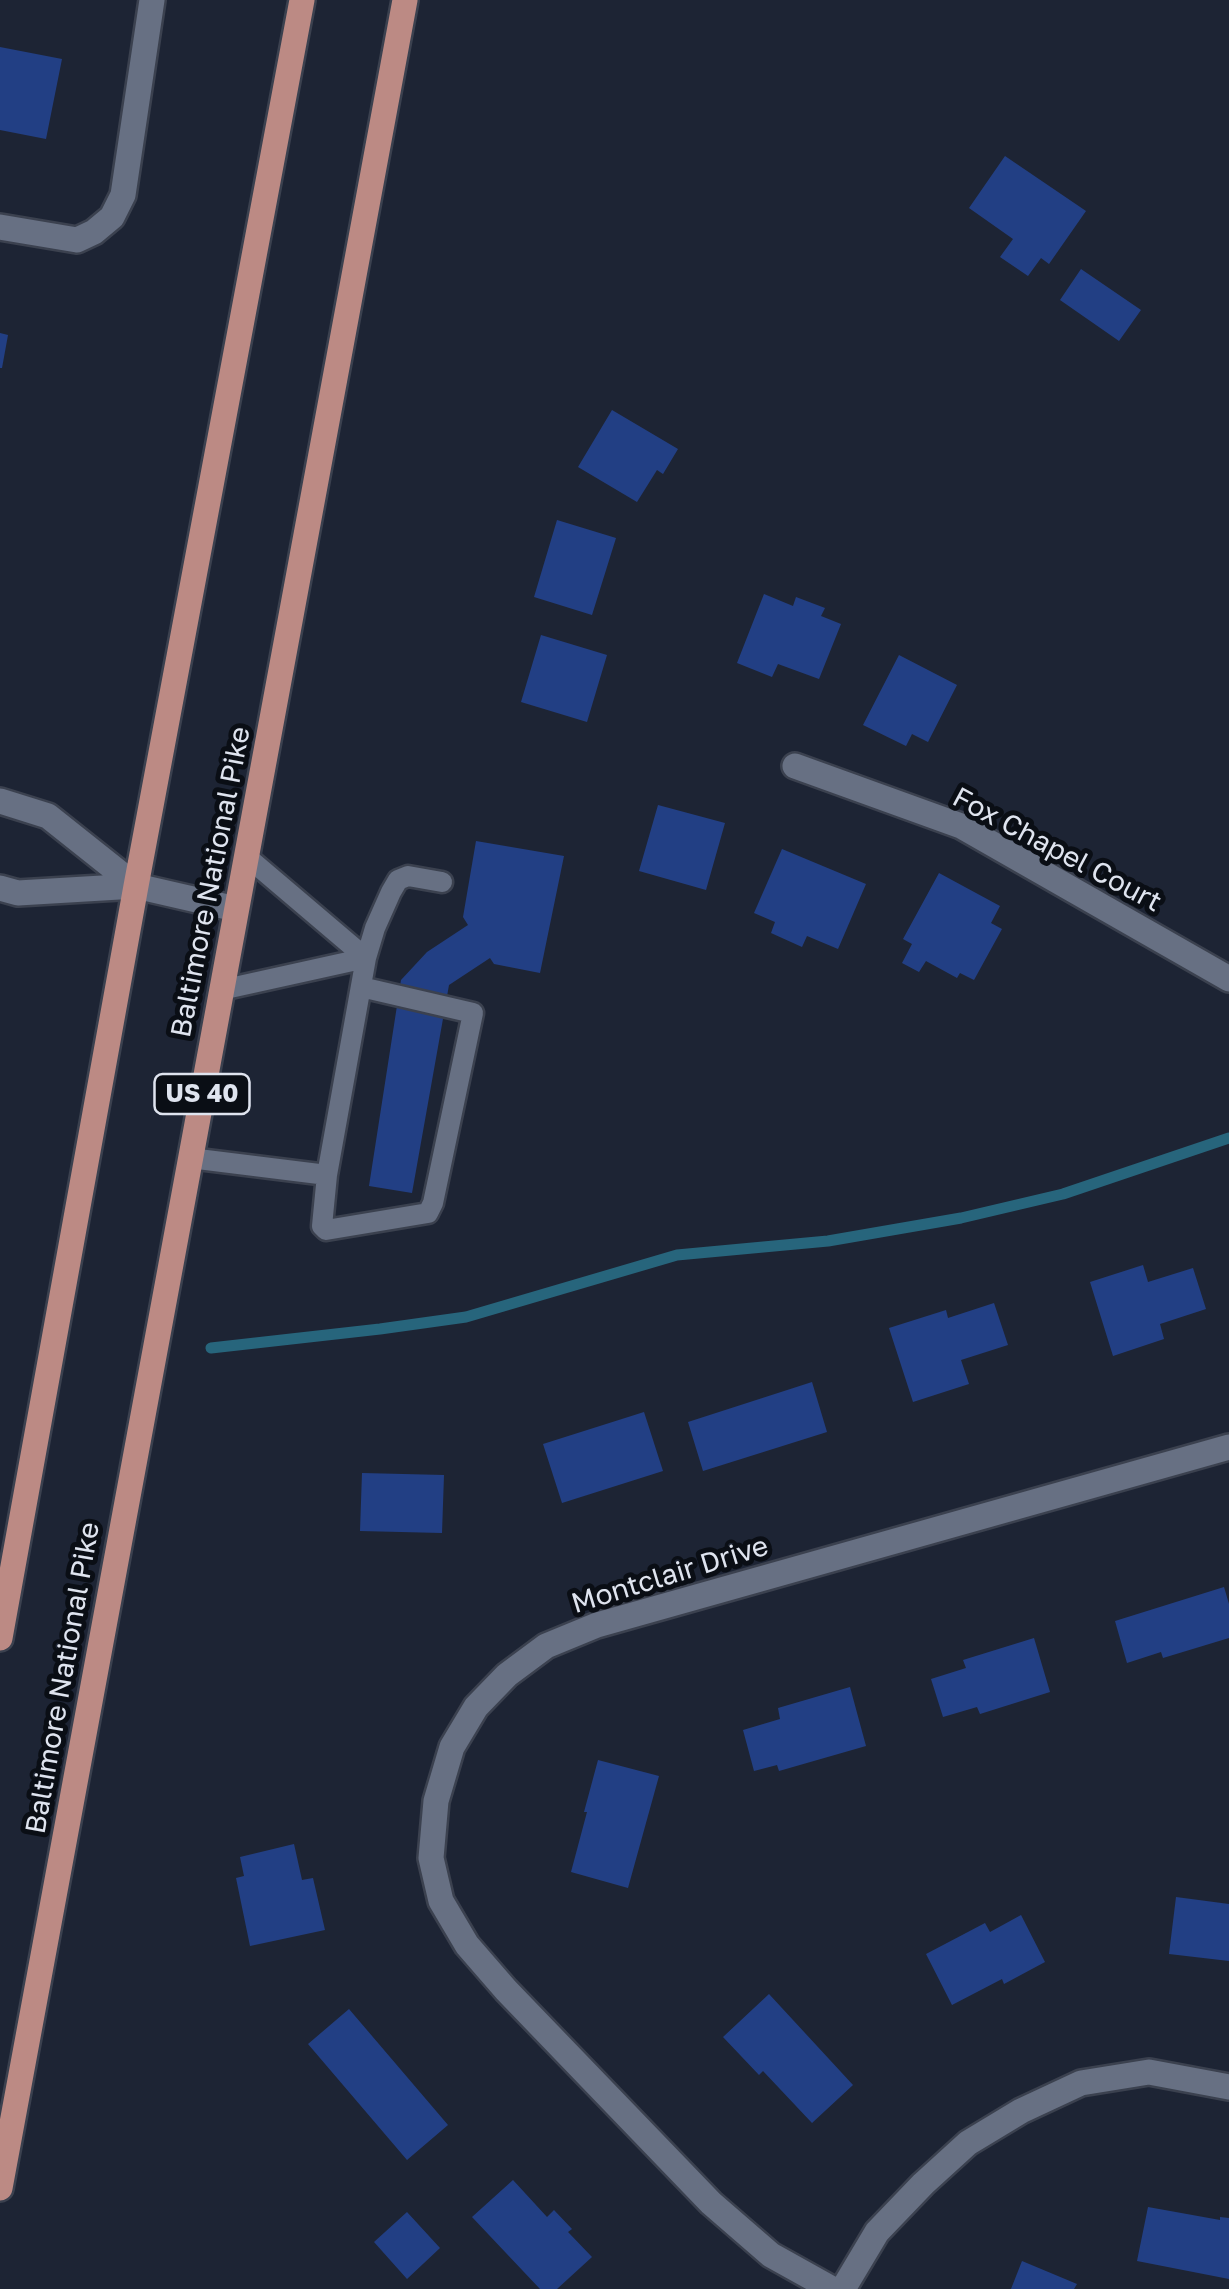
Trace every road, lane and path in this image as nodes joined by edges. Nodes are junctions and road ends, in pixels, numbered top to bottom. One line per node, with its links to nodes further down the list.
1 (152, 0): 4 (street)
2 (302, 0): 9 (main road)
3 (405, 0): 7 (main road, Baltimore National Pike / US 40)
4 (0, 227)
5 (795, 766): 13 (street, Fox Chapel Court)
6 (0, 801): 9 (street)
7 (246, 856): 11 (main road, Baltimore National Pike / US 40); 12 (lane)
8 (442, 882): 12 (lane)
9 (136, 886): 10 (street); 11 (street); 19 (main road)
10 (0, 888)
11 (236, 909): 15 (main road, Baltimore National Pike / US 40)
12 (366, 958): 14 (lane); 15 (lane)
13 (1229, 979)
14 (361, 987): 17 (lane); 17 (lane)
15 (221, 990): 16 (main road, Baltimore National Pike / US 40)
16 (190, 1158): 17 (lane); 21 (main road, Baltimore National Pike / US 40)
17 (326, 1175)
18 (1229, 1447): 22 (street, Montclair Drive)
19 (0, 1638)
20 (1229, 2087): 23 (street)
21 (0, 2188)
22 (832, 2289)
23 (843, 2289)

